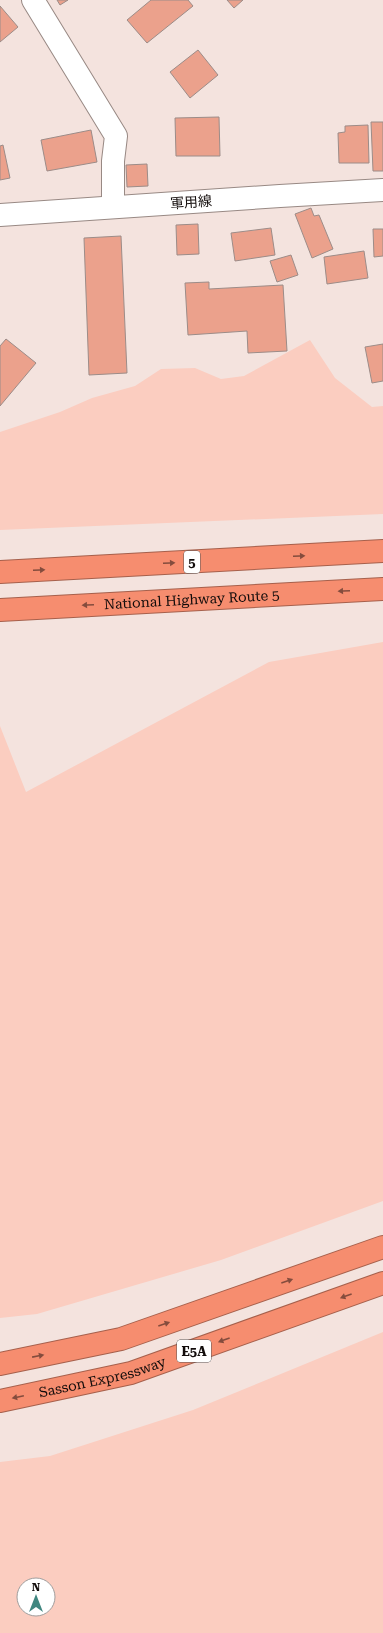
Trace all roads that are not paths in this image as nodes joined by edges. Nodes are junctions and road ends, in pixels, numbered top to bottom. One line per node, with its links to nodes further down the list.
1 (33, 0): 3 (street)
2 (383, 190): 3 (street, 軍用線)
3 (113, 207): 4 (street, 軍用線)
4 (0, 215)
5 (383, 551): 6 (highway, 5, one-way to 5)
6 (0, 572)
7 (383, 589): 8 (highway, National Highway Route 5, one-way to 8)
8 (0, 610)
9 (383, 1247): 11 (highway, E5A, one-way to 9)
10 (383, 1283): 12 (highway, Sasson Expressway / E5A, one-way to 12)
11 (0, 1364)
12 (0, 1401)

